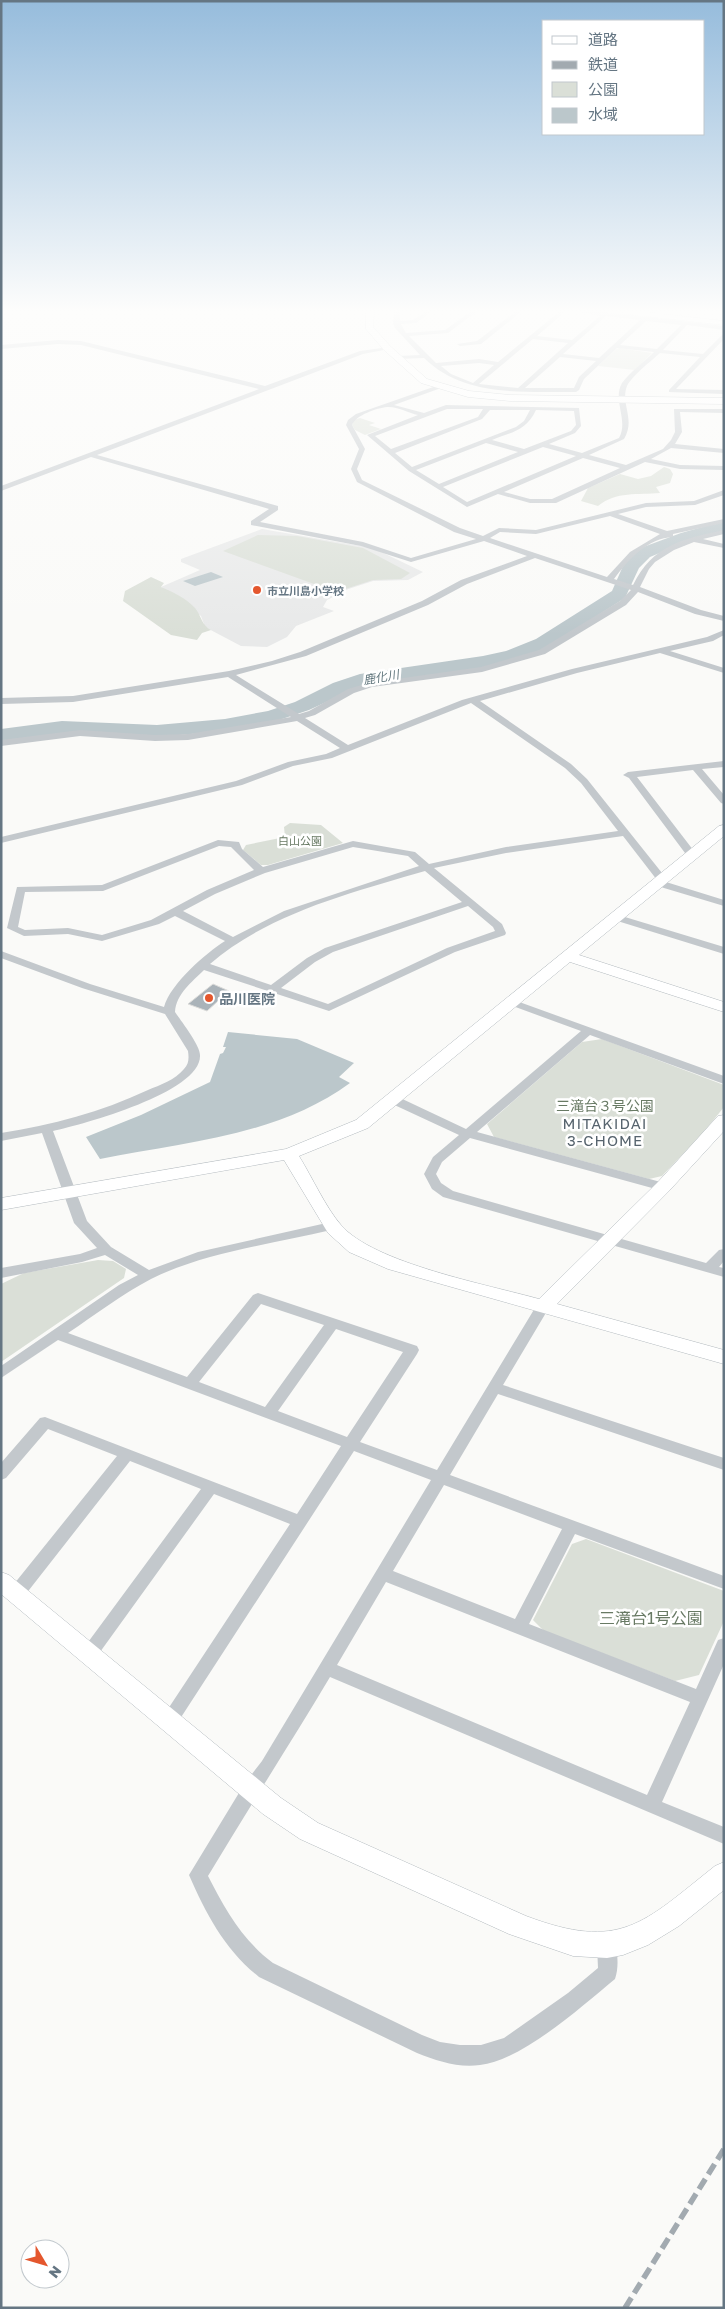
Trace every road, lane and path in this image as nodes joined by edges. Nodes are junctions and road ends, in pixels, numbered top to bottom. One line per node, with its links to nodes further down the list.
1 (182, 420): 15 (street)
2 (351, 420): 29 (street)
3 (412, 420): 13 (street)
4 (475, 420): 13 (street)
5 (527, 420): 9 (street)
6 (579, 420): 10 (street)
7 (627, 420): 16 (street)
8 (678, 420): 11 (street)
9 (487, 441): 14 (street); 20 (street)
10 (544, 445): 14 (street); 16 (street)
11 (671, 446): 12 (street); 17 (street)
12 (724, 451)
13 (390, 452): 20 (street)
14 (526, 452): 21 (street)
15 (91, 455): 22 (street); 29 (street)
16 (584, 456): 18 (street); 23 (street)
17 (646, 460): 18 (street); 19 (street)
18 (628, 468): 23 (street)
19 (724, 468)
20 (411, 470): 21 (street)
21 (438, 487): 23 (street)
22 (1, 489)
23 (498, 492)
24 (724, 492): 25 (street)
25 (613, 515): 28 (street); 29 (street)
26 (724, 521): 28 (street)
27 (724, 532): 30 (street)
28 (668, 535): 30 (street); 33 (street)
29 (483, 539): 32 (street)
30 (690, 542): 31 (street); 34 (street)
31 (724, 546)
32 (533, 556): 33 (street); 39 (street)
33 (611, 581): 34 (street)
34 (634, 588): 35 (street); 42 (street)
35 (724, 619)
36 (724, 632): 37 (street)
37 (661, 651): 38 (street); 40 (street)
38 (724, 671)
39 (229, 674): 41 (street); 42 (street)
40 (473, 700): 44 (street); 49 (street)
41 (1, 701)
42 (298, 718): 43 (street); 44 (street)
43 (1, 743)
44 (348, 749): 50 (street)
45 (724, 764): 46 (street)
46 (696, 768): 47 (street); 51 (street)
47 (724, 801)
48 (724, 829): 51 (street)
49 (626, 833): 52 (street); 54 (street)
50 (1, 840)
51 (692, 855): 54 (street)
52 (425, 868): 53 (street); 55 (street); 59 (street)
53 (260, 871): 57 (street); 57 (street)
54 (660, 881): 56 (street); 58 (street)
55 (468, 903): 64 (street); 64 (street)
56 (724, 903)
57 (174, 911): 59 (street)
58 (615, 917): 60 (street); 62 (street)
59 (233, 941): 63 (street)
60 (724, 951)
61 (1, 954): 67 (street)
62 (566, 956): 65 (street); 66 (street)
63 (201, 965): 64 (street); 67 (street)
64 (273, 989)
65 (511, 1002): 68 (street); 70 (street)
66 (724, 1007)
67 (169, 1012): 72 (street)
68 (588, 1031): 69 (street); 73 (street)
69 (724, 1080)
70 (392, 1099): 73 (street); 75 (street)
71 (724, 1120): 76 (street)
72 (48, 1130): 74 (street); 77 (street)
73 (468, 1134): 76 (street); 80 (street)
74 (1, 1137)
75 (289, 1154): 77 (street); 79 (street)
76 (662, 1188): 80 (street)
77 (68, 1193): 78 (street); 81 (street)
78 (1, 1204)
79 (331, 1226): 86 (street); 87 (street)
80 (610, 1241): 83 (street); 87 (street)
81 (106, 1250): 85 (street); 86 (street)
82 (724, 1253): 83 (street)
83 (709, 1269): 84 (street)
84 (724, 1273)
85 (3, 1274)
86 (148, 1275): 89 (street)
87 (543, 1306): 90 (street); 93 (street)
88 (333, 1324): 92 (street); 94 (street); 95 (street)
89 (58, 1335): 91 (street); 92 (street)
90 (724, 1358)
91 (1, 1373)
92 (189, 1385): 94 (street)
93 (495, 1388): 97 (street); 99 (street)
94 (268, 1414): 95 (street)
95 (350, 1444): 99 (street); 101 (street)
96 (127, 1454): 98 (street); 100 (street); 105 (street)
97 (724, 1464)
98 (1, 1474)
99 (441, 1477): 102 (street); 103 (street)
100 (210, 1488): 101 (street); 108 (street)
101 (299, 1522): 111 (street)
102 (571, 1526): 104 (street); 106 (street)
103 (382, 1574): 106 (street); 109 (street)
104 (724, 1583)
105 (9, 1587): 108 (street)
106 (519, 1628): 110 (street)
107 (724, 1646): 110 (street)
108 (89, 1654): 111 (street)
109 (326, 1668): 112 (street); 113 (street)
110 (700, 1698): 113 (street)
111 (170, 1720): 112 (street)
112 (252, 1789): 116 (street); 116 (street)
113 (652, 1805): 114 (street)
114 (724, 1836)
115 (724, 1874): 116 (street)
116 (607, 1946)

